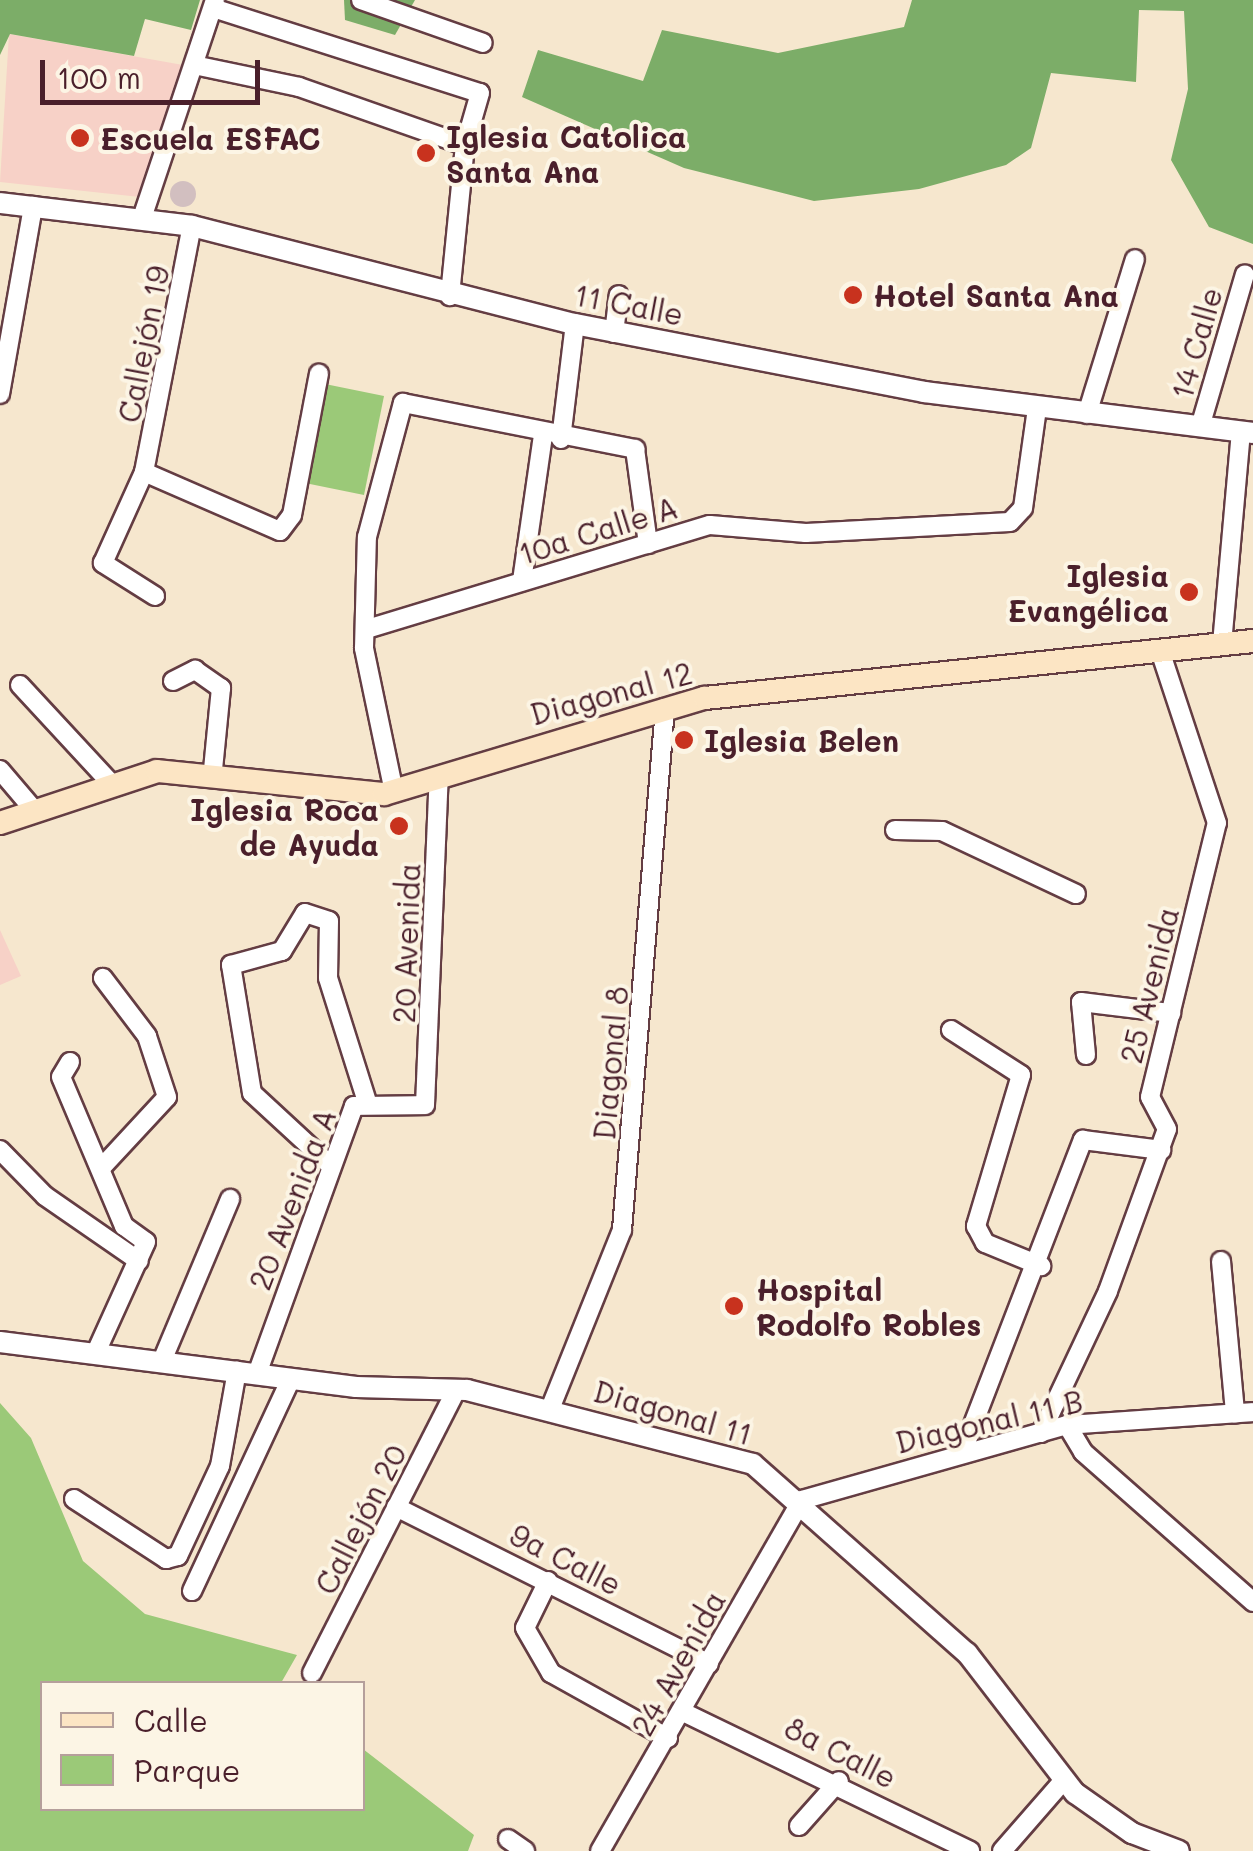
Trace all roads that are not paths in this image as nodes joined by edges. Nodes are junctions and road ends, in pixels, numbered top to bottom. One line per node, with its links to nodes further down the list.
1 (361, 0): 3 (street)
2 (214, 4): 4 (street); 5 (street)
3 (483, 43)
4 (194, 65): 5 (street); 8 (street)
5 (465, 145): 13 (street)
6 (0, 203): 7 (street, 11 Calle)
7 (34, 206): 8 (street, 11 Calle); 17 (street)
8 (142, 218): 9 (street, 11 Calle)
9 (192, 226): 13 (street, 11 Calle); 23 (street, Callejón 19)
10 (1135, 259): 19 (street)
11 (1245, 274): 20 (street, 14 Calle)
12 (619, 295): 15 (street)
13 (450, 296): 14 (street, 11 Calle)
14 (575, 324): 15 (street, 11 Calle); 22 (street)
15 (614, 333): 18 (street, 11 Calle)
16 (319, 374): 23 (street)
17 (0, 394)
18 (1037, 408): 19 (street, 11 Calle); 24 (street, 10a Calle A)
19 (1087, 414): 20 (street, 11 Calle)
20 (1200, 427): 21 (street, 11 Calle)
21 (1250, 431): 29 (street)
22 (552, 438): 24 (street); 25 (street); 27 (street)
23 (144, 472): 26 (street, Callejón 19)
24 (648, 544): 25 (street, 10a Calle A)
25 (522, 582): 27 (street, 10a Calle A)
26 (155, 596)
27 (368, 628): 38 (street)
28 (1253, 640): 29 (main road, Diagonal 12)
29 (1222, 644): 30 (main road, Diagonal 12)
30 (1160, 650): 33 (main road, Diagonal 12); 44 (street, 25 Avenida)
31 (173, 681): 35 (street)
32 (20, 685): 37 (street)
33 (665, 708): 36 (main road, Diagonal 12); 64 (street, Diagonal 8)
34 (0, 770): 39 (street)
35 (213, 770): 37 (main road, Diagonal 12); 38 (main road, Diagonal 12)
36 (439, 776): 38 (main road, Diagonal 12); 49 (street, 20 Avenida)
37 (109, 781): 39 (main road, Diagonal 12)
38 (394, 792)
39 (34, 810): 40 (main road, Diagonal 12)
40 (0, 822)
41 (895, 830): 42 (street)
42 (1076, 894)
43 (103, 978): 53 (street)
44 (1172, 1013): 46 (street); 51 (street, 25 Avenida)
45 (951, 1030): 57 (street)
46 (1086, 1055)
47 (70, 1062): 53 (street)
48 (368, 1105): 49 (street, 20 Avenida A); 52 (street, 20 Avenida A); 52 (street)
49 (421, 1110)
50 (0, 1150): 55 (street)
51 (1161, 1150): 57 (street); 67 (street)
52 (330, 1165): 61 (street, 20 Avenida A)
53 (102, 1166): 55 (street)
54 (230, 1199): 60 (street)
55 (139, 1260): 59 (street)
56 (1221, 1260): 65 (street)
57 (1041, 1266): 68 (street)
58 (0, 1342): 59 (street, Diagonal 11)
59 (96, 1352): 60 (street, Diagonal 11)
60 (162, 1361): 61 (street, Diagonal 11)
61 (247, 1372): 62 (street, Diagonal 11); 69 (street, 20 Avenida A)
62 (291, 1379): 63 (street, Diagonal 11); 73 (street)
63 (456, 1390): 64 (street, Diagonal 11); 71 (street, Callejón 20)
64 (550, 1410): 70 (street, Diagonal 11)
65 (1244, 1413): 66 (street, Diagonal 11 B)
66 (1067, 1425): 67 (street, Diagonal 11 B); 74 (street)
67 (1041, 1432): 68 (street, Diagonal 11 B)
68 (962, 1453): 70 (street, Diagonal 11 B)
69 (74, 1498)
70 (802, 1500): 75 (street, 24 Avenida); 80 (street, Diagonal 11)
71 (396, 1507): 72 (street, 9a Calle); 76 (street, Callejón 20)
72 (548, 1582): 75 (street, 9a Calle); 78 (street)
73 (192, 1591)
74 (1253, 1602)
75 (708, 1664): 77 (street, 24 Avenida)
76 (312, 1672)
77 (683, 1712): 78 (street, 24 Avenida); 79 (street, 8a Calle)
78 (668, 1738): 84 (street, 24 Avenida)
79 (838, 1780): 81 (street); 85 (street, 8a Calle)
80 (1064, 1780): 86 (street); 87 (street, Diagonal 11)
81 (799, 1826)
82 (508, 1840): 83 (street)
83 (524, 1851)
84 (600, 1851)
85 (970, 1851)
86 (1002, 1851)
87 (1179, 1851)

